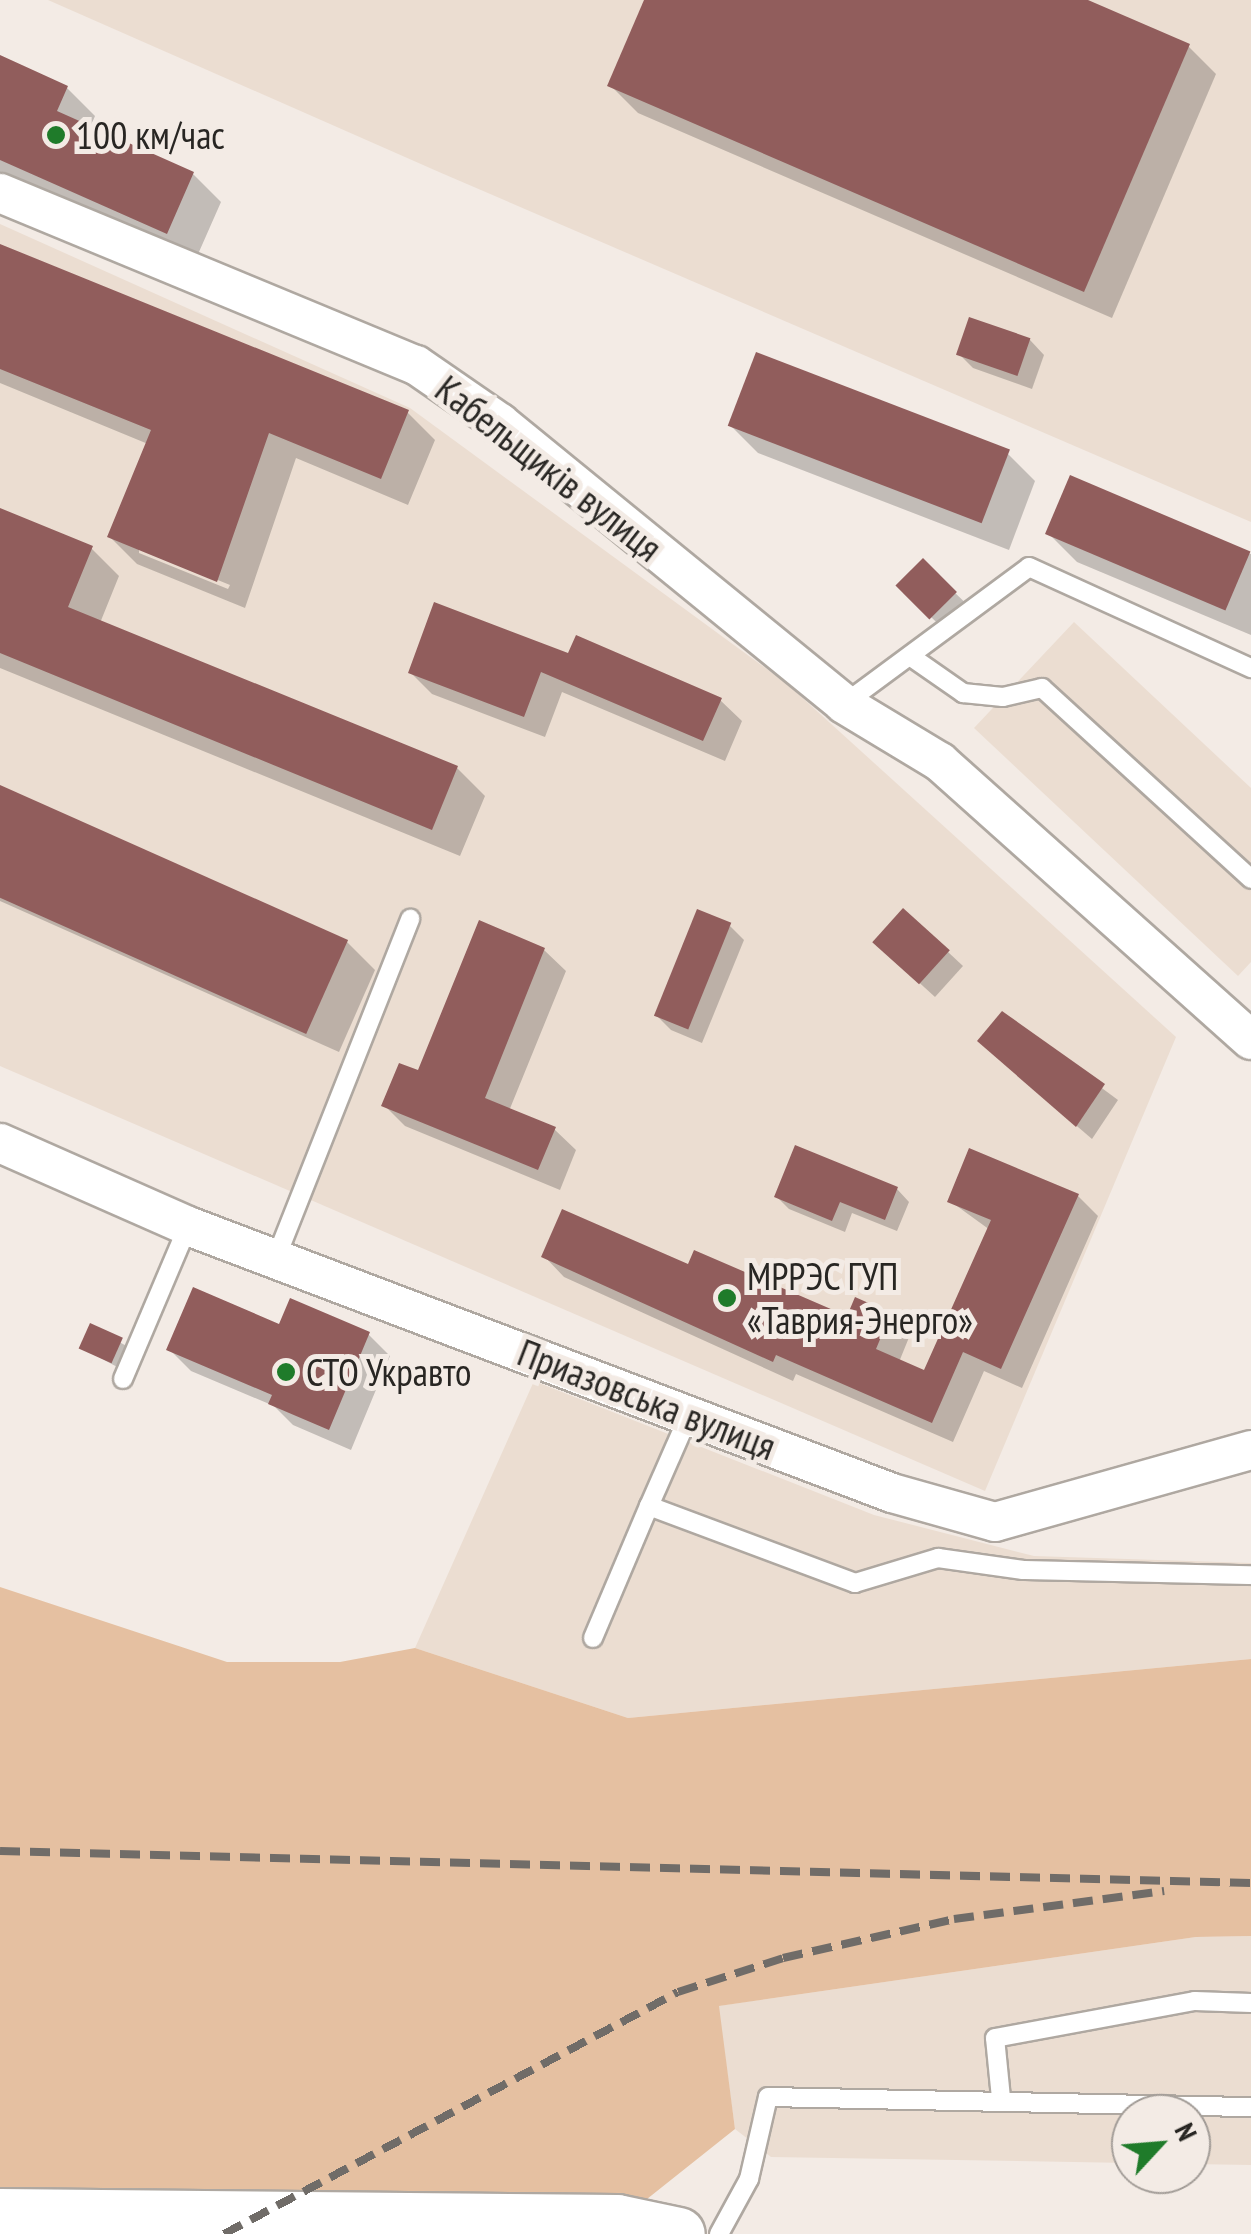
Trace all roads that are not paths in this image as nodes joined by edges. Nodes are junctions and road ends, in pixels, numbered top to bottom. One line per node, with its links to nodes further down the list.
1 (0, 193): 4 (street, Кабельщиків вулиця)
2 (910, 656): 3 (lane); 4 (lane); 5 (lane)
3 (1251, 668)
4 (844, 704): 7 (street, Кабельщиків вулиця)
5 (1251, 879)
6 (410, 919): 10 (lane)
7 (1251, 1040)
8 (0, 1143): 9 (street, Приазовська вулиця)
9 (188, 1226): 10 (street, Приазовська вулиця); 11 (lane)
10 (276, 1258): 12 (street, Приазовська вулиця)
11 (123, 1379)
12 (689, 1416): 13 (street, Приазовська вулиця); 14 (lane)
13 (1251, 1450)
14 (649, 1506): 15 (lane); 16 (lane)
15 (1251, 1575)
16 (594, 1638)
17 (1251, 2003): 18 (lane)
18 (1001, 2098): 19 (lane); 25 (lane)
19 (1251, 2108)
20 (0, 2215): 21 (street)
21 (166, 2226): 22 (street)
22 (296, 2228): 23 (street)
23 (521, 2228): 24 (street)
24 (679, 2234)
25 (718, 2234)

